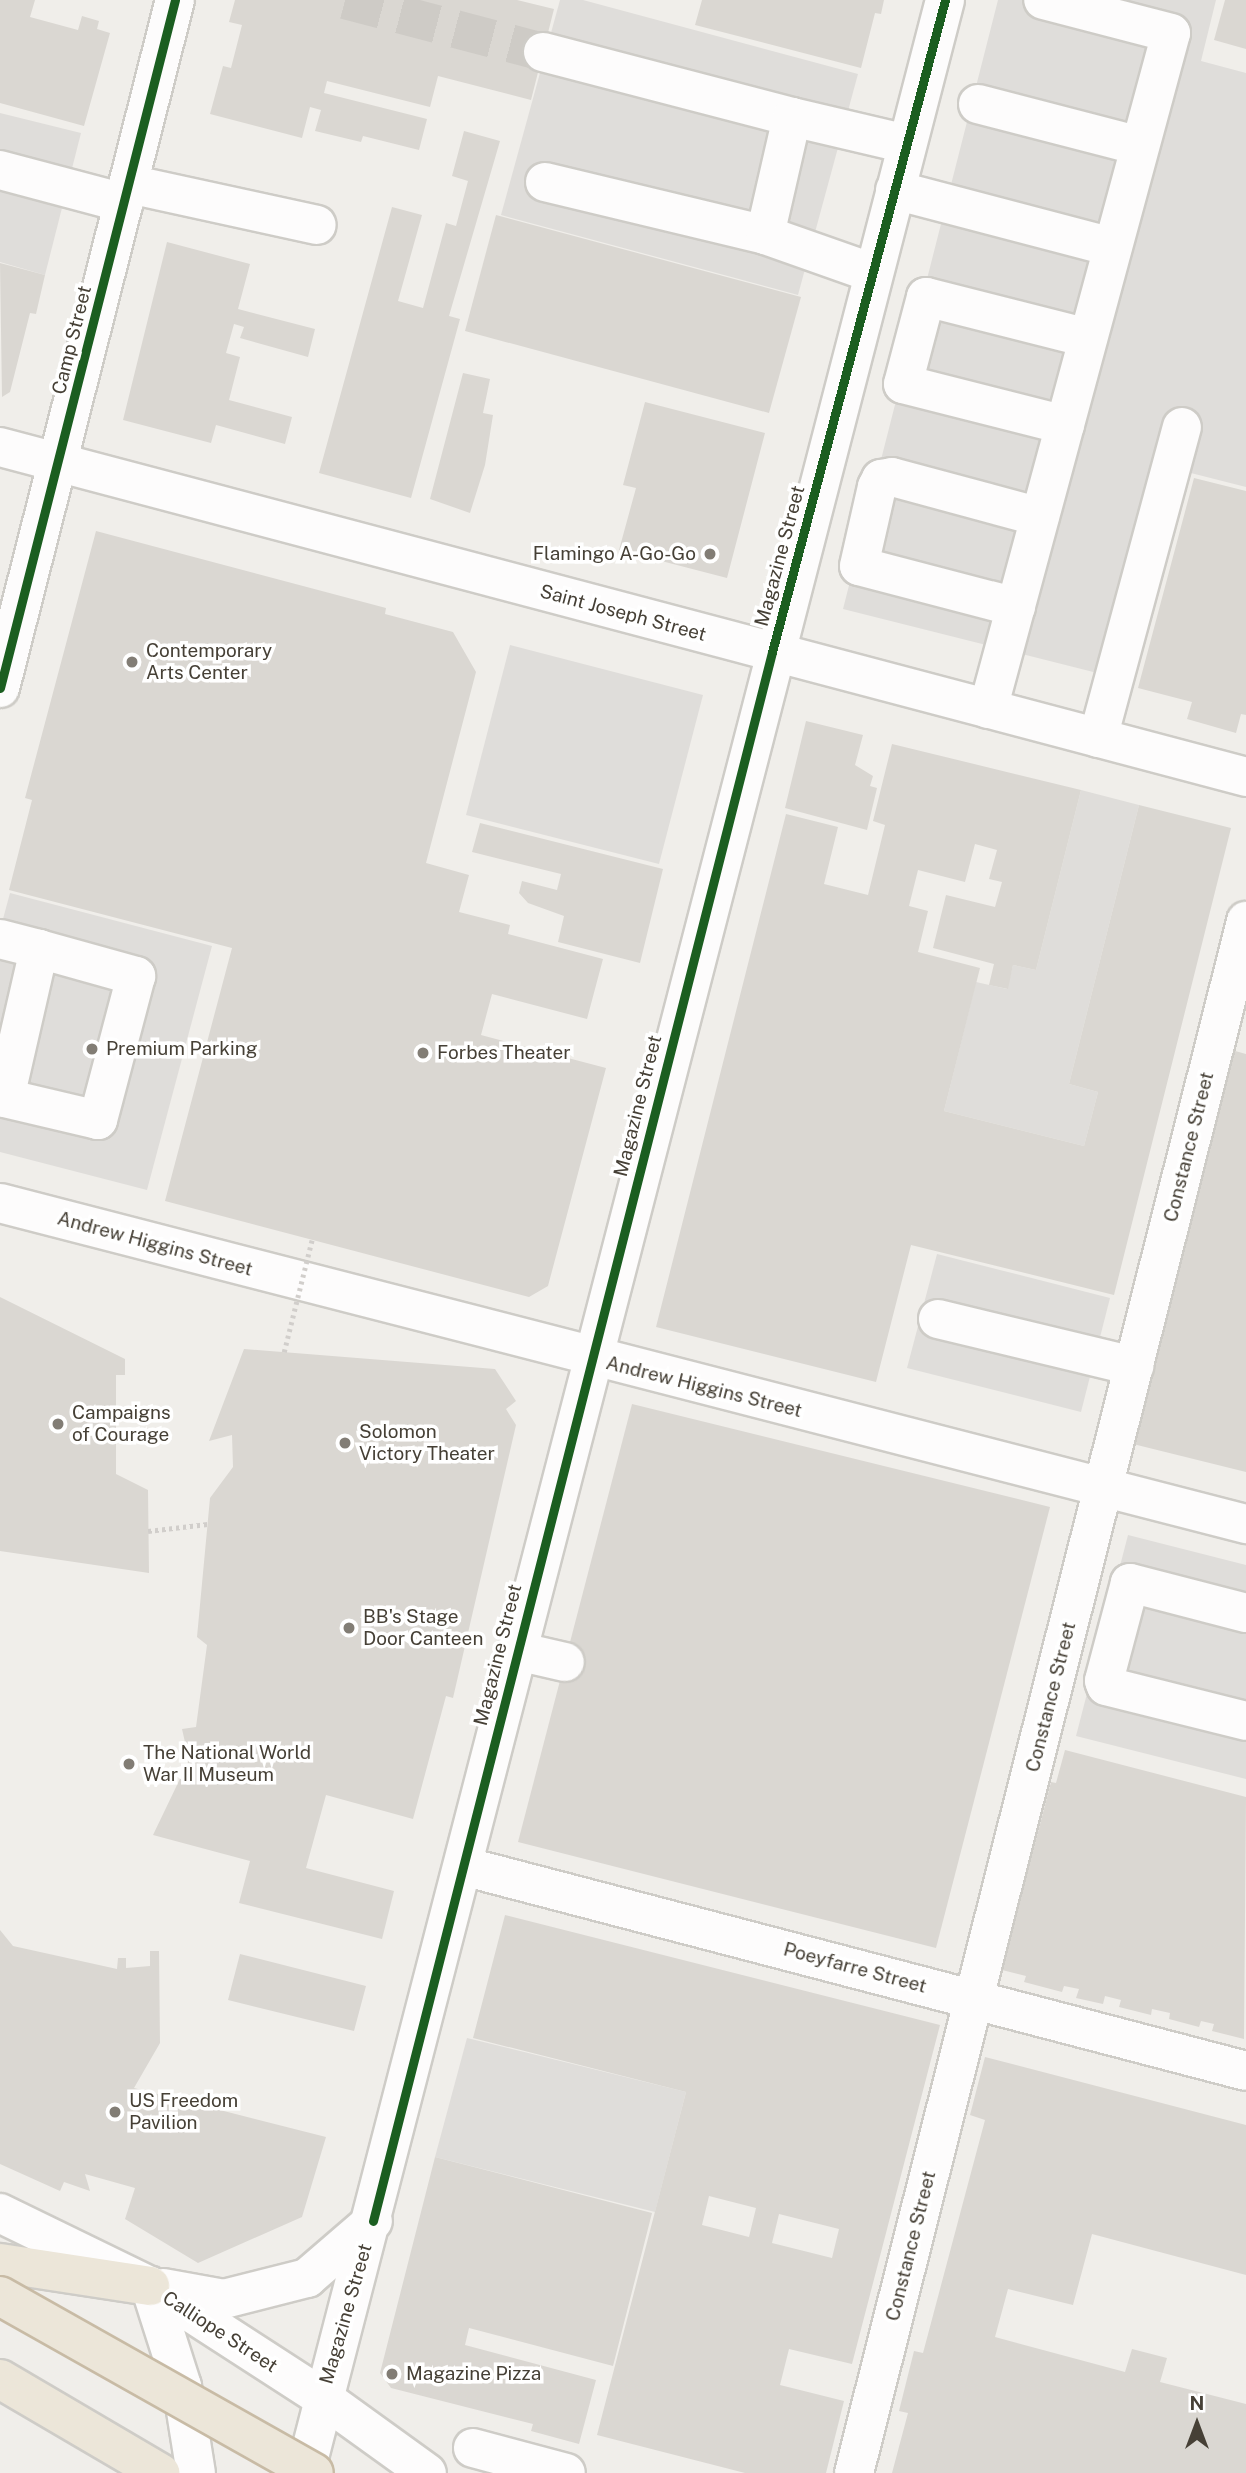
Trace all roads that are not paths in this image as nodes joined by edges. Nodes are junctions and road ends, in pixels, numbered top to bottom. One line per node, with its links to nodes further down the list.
1 (175, 0): 12 (street, Camp Street)
2 (944, 0): 7 (street, Magazine Street)
3 (1043, 0): 8 (street)
4 (543, 52): 6 (street)
5 (978, 104): 8 (street)
6 (792, 117): 7 (street); 14 (street)
7 (907, 144): 11 (street, Magazine Street)
8 (1140, 146): 15 (street)
9 (0, 170): 12 (street)
10 (545, 182): 14 (street)
11 (895, 190): 15 (street); 16 (street, Magazine Street)
12 (127, 193): 13 (street); 21 (street, Camp Street)
13 (317, 225)
14 (765, 235): 16 (street)
15 (1113, 247): 17 (street)
16 (873, 273): 24 (street, Magazine Street)
17 (1088, 338): 18 (street); 18 (street)
18 (1065, 425): 22 (street)
19 (1182, 427): 27 (street)
20 (0, 447): 21 (street, Saint Joseph Street)
21 (59, 462): 24 (street, Saint Joseph Street); 25 (street, Camp Street)
22 (1040, 517): 23 (street); 23 (street)
23 (1016, 607): 26 (street)
24 (772, 652): 26 (street, Saint Joseph Street); 34 (street, Magazine Street)
25 (2, 672)
26 (988, 709): 27 (street, Saint Joseph Street)
27 (1098, 738): 28 (street, Saint Joseph Street)
28 (1246, 777)
29 (1246, 920): 35 (street, Constance Street)
30 (0, 939): 31 (street)
31 (39, 949): 31 (street)
32 (0, 1203): 34 (street, Andrew Higgins Street)
33 (938, 1319): 35 (street)
34 (592, 1358): 36 (street, Andrew Higgins Street); 39 (street, Magazine Street)
35 (1135, 1366): 36 (street, Constance Street)
36 (1103, 1489): 37 (street, Andrew Higgins Street); 43 (street, Constance Street)
37 (1246, 1524)
38 (1246, 1613): 41 (street)
39 (517, 1651): 40 (street); 42 (street, Magazine Street)
40 (565, 1662)
41 (1246, 1721)
42 (463, 1866): 43 (street, Poeyfarre Street); 46 (street, Magazine Street)
43 (973, 2000): 44 (street, Poeyfarre Street); 59 (street, Constance Street)
44 (1246, 2071)
45 (0, 2213): 48 (street, Calliope Street)
46 (373, 2221): 48 (street); 51 (street, Magazine Street)
47 (0, 2263): 48 (highway)
48 (150, 2286): 51 (street, Calliope Street); 54 (street)
49 (0, 2295): 56 (highway, bridge)
50 (0, 2379): 53 (highway)
51 (323, 2398): 55 (street, Magazine Street); 57 (street, Calliope Street)
52 (473, 2448): 58 (street)
53 (160, 2473)
54 (196, 2473)
55 (305, 2473)
56 (314, 2473)
57 (427, 2473)
58 (566, 2473)
59 (853, 2473)

